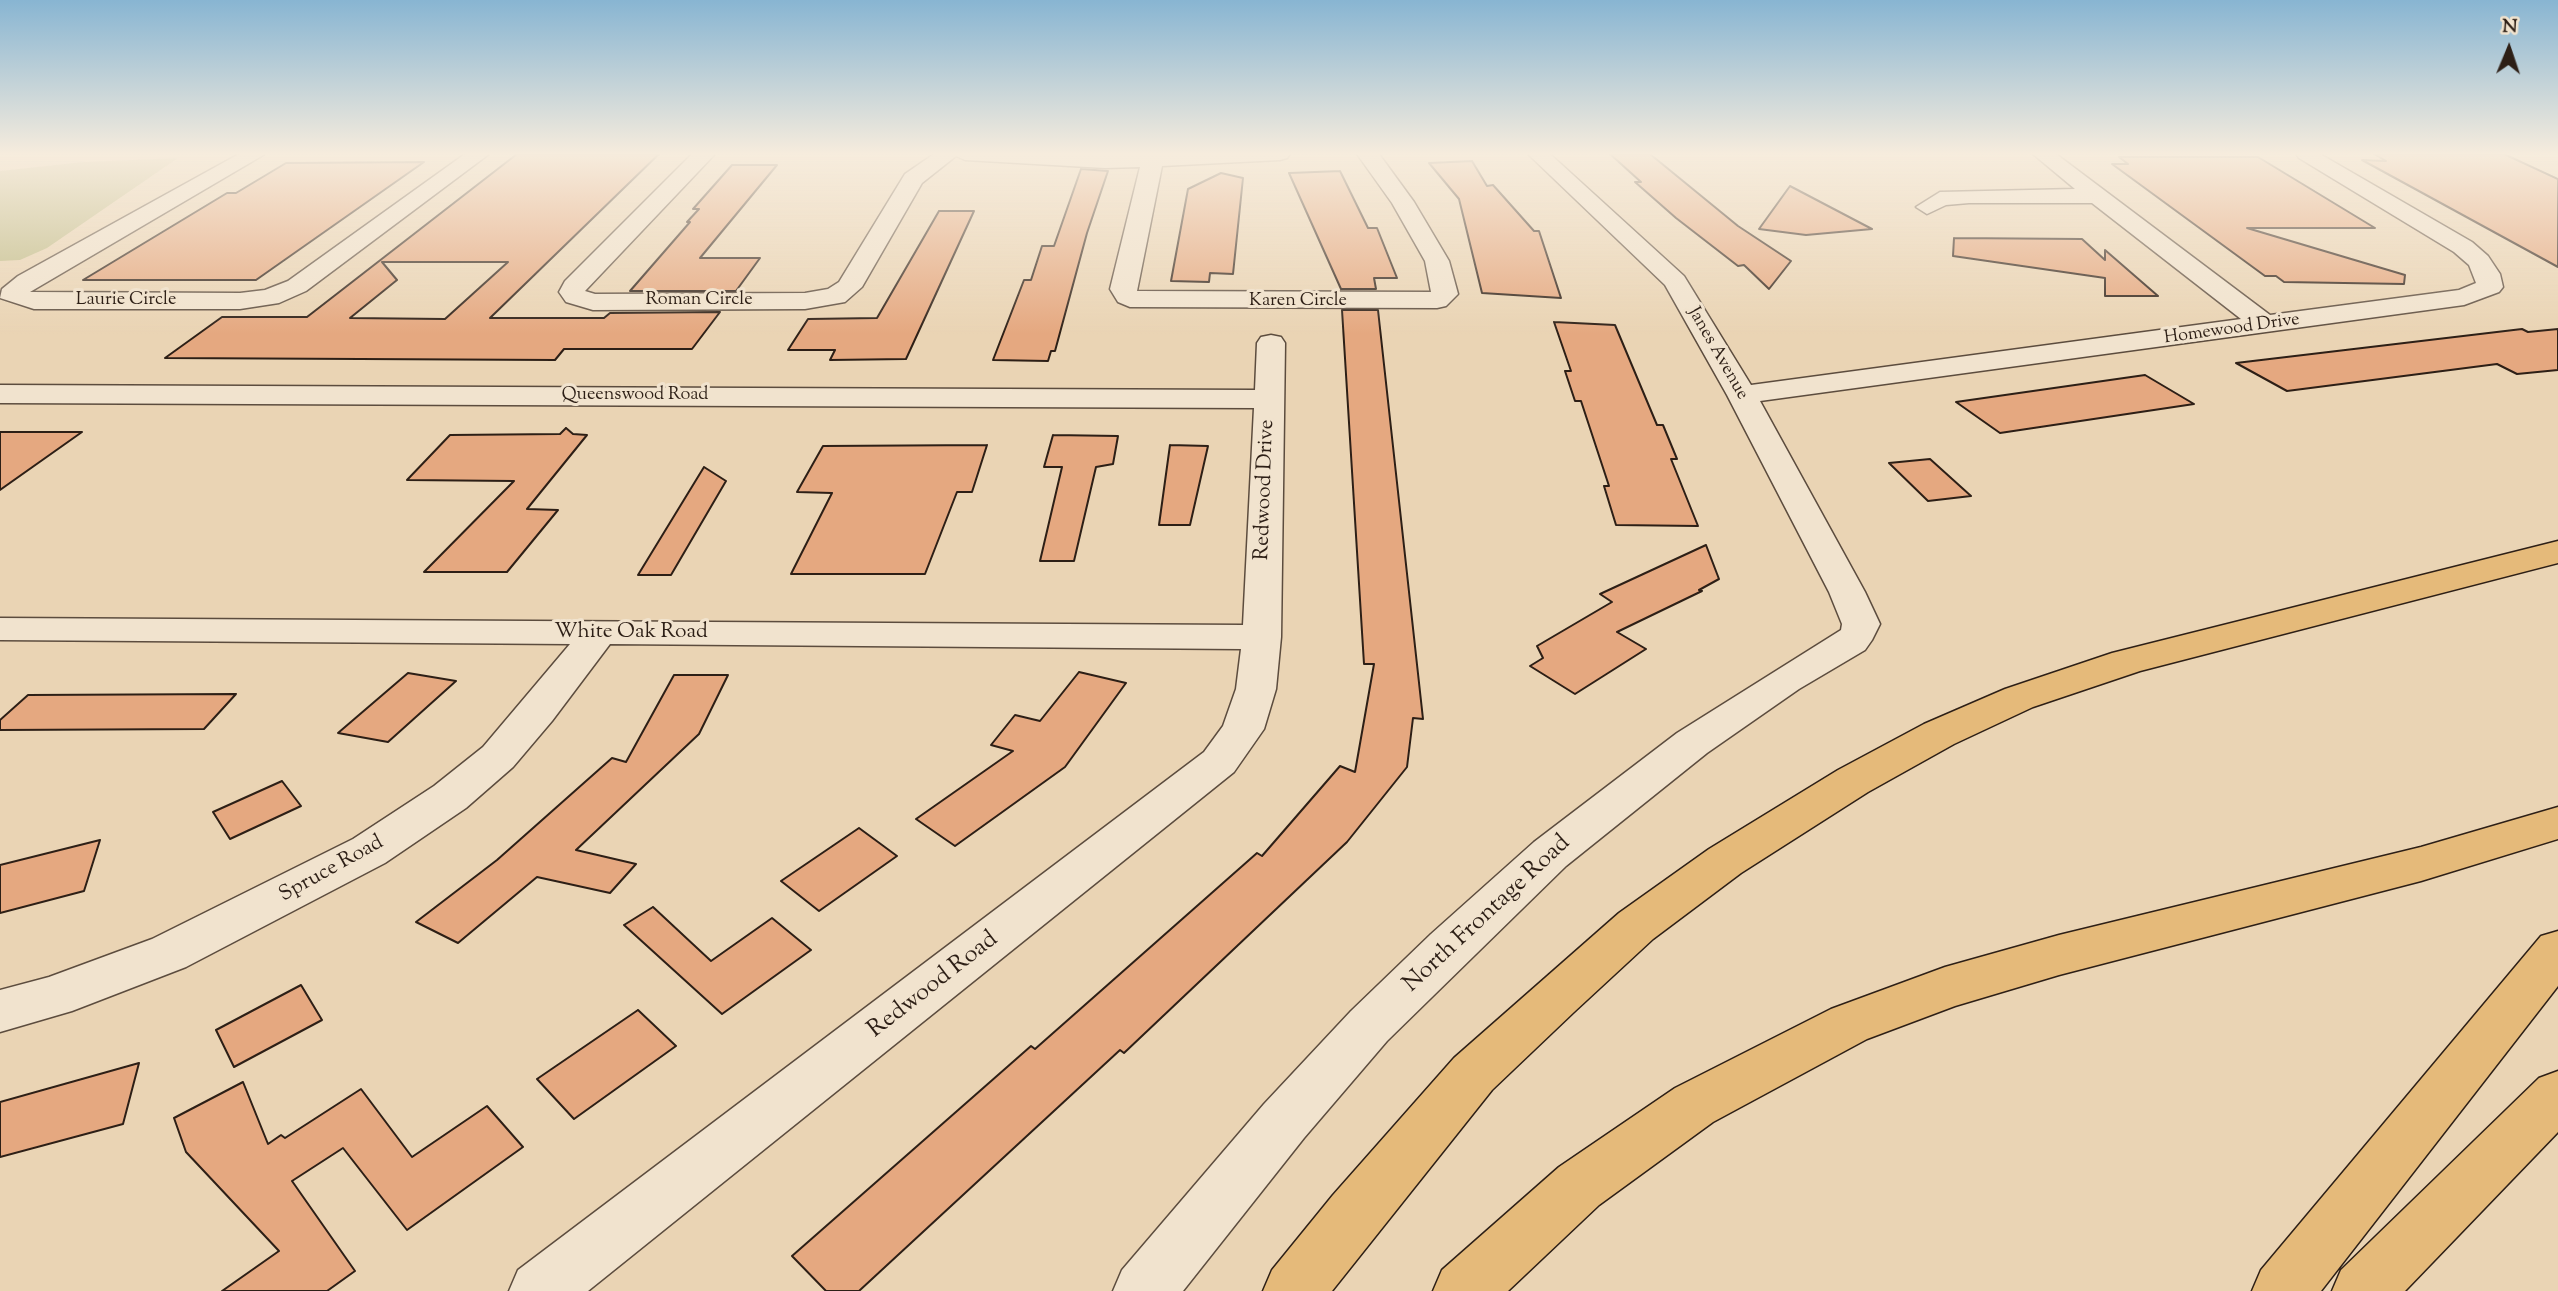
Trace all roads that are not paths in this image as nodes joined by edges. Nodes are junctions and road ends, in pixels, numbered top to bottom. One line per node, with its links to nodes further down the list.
1 (144, 214): 10 (street, Laurie Circle)
2 (395, 214): 10 (street, Laurie Circle)
3 (645, 214): 4 (street, Roman Circle)
4 (893, 214)
5 (1140, 214): 6 (street, Karen Circle)
6 (1411, 214)
7 (1603, 214): 14 (street, Janes Avenue)
8 (2123, 214): 11 (street)
9 (2408, 214): 11 (street, Homewood Drive)
10 (7, 289)
11 (2266, 325): 14 (street, Homewood Drive)
12 (1272, 343): 15 (street, Redwood Drive)
13 (0, 394): 15 (street, Queenswood Road)
14 (1742, 395): 17 (street, Janes Avenue)
15 (1269, 399): 20 (street, Redwood Drive)
16 (2558, 552): 27 (highway)
17 (1847, 592): 26 (street, North Frontage Road)
18 (0, 629): 19 (street, White Oak Road)
19 (599, 633): 20 (street, White Oak Road); 23 (street, Spruce Road)
20 (1262, 637): 25 (street, Redwood Road)
21 (2558, 823): 28 (highway)
22 (2558, 950): 29 (highway)
23 (0, 1011)
24 (2558, 1095): 30 (highway)
25 (540, 1291)
26 (1144, 1291)
27 (1294, 1291)
28 (1464, 1291)
29 (2283, 1291)
30 (2363, 1291)

